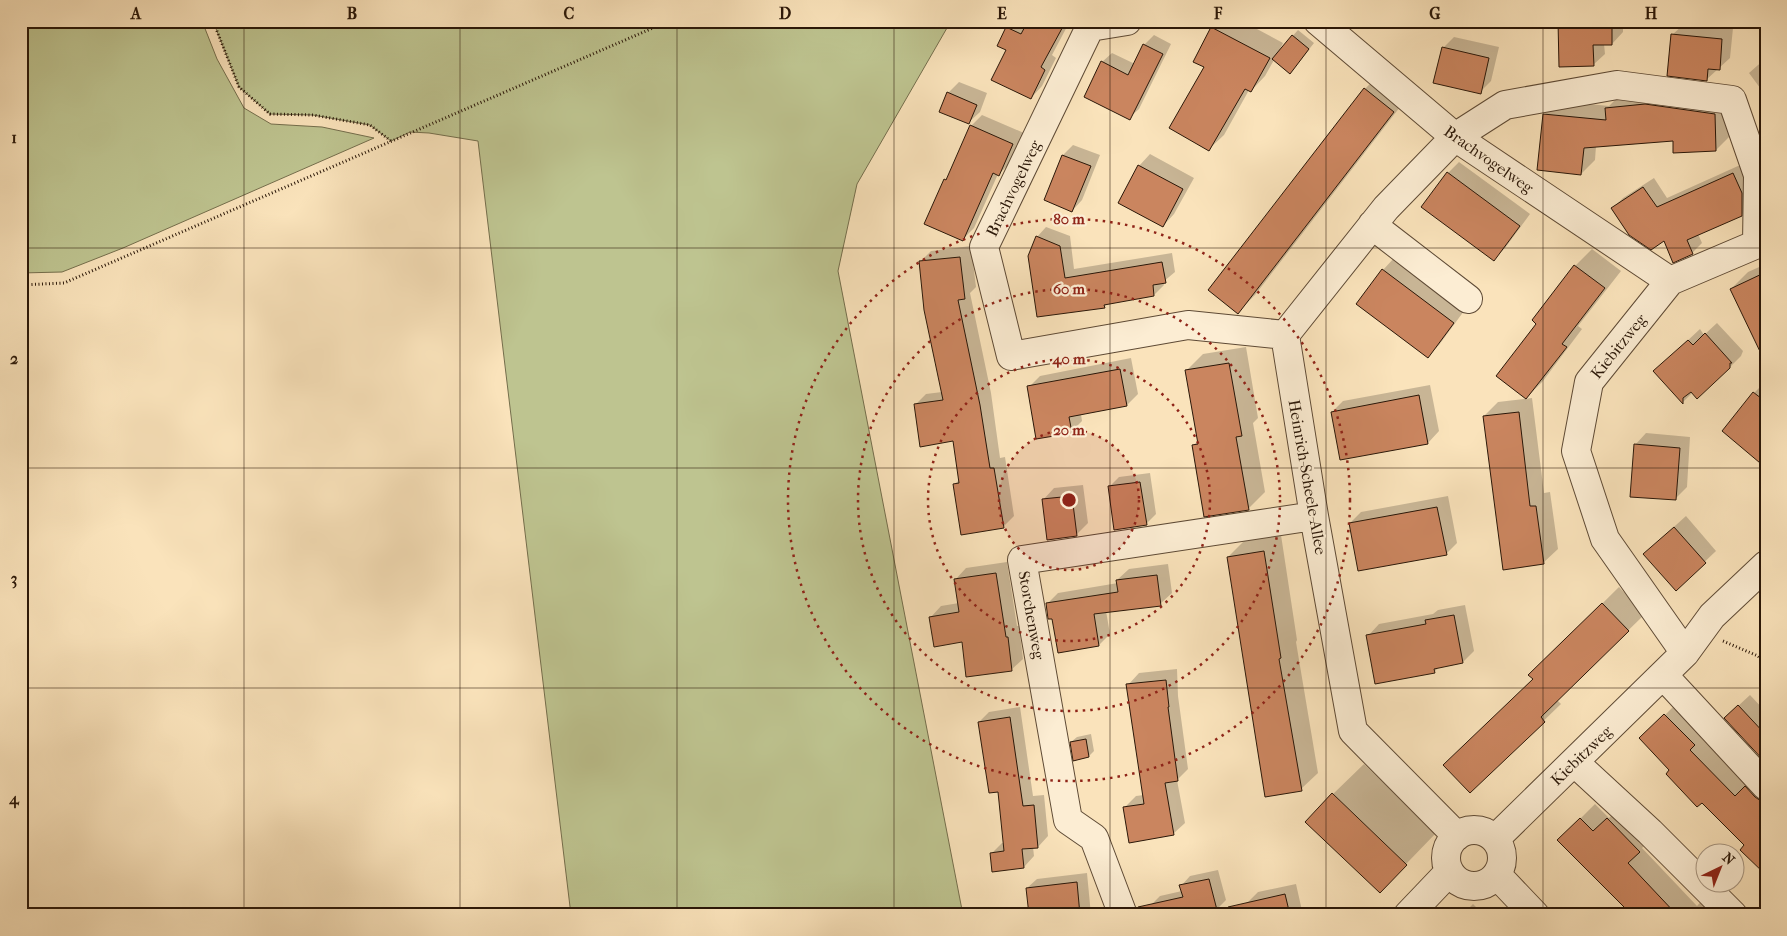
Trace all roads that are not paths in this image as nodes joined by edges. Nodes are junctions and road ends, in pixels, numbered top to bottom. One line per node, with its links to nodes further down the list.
1 (1127, 21): 7 (street, Brachvogelweg)
2 (1318, 21): 3 (street, Brachvogelweg)
3 (1455, 137): 4 (street); 5 (street, Brachvogelweg); 5 (street, Kiebitzweg)
4 (1372, 226): 6 (street); 7 (street)
5 (1670, 281): 10 (street, Kiebitzweg)
6 (1468, 299)
7 (1285, 335): 8 (street, Heinrich-Scheele-Allee)
8 (1314, 516): 14 (street, Heinrich-Scheele-Allee); 18 (street, Storchenweg)
9 (1766, 565): 10 (street)
10 (1685, 653): 11 (street, Kiebitzweg)
11 (1663, 674): 12 (street, Kiebitzweg); 13 (street)
12 (1574, 762): 15 (street, Kiebitzweg); 21 (street)
13 (1766, 786)
14 (1457, 836): 15 (street); 16 (street)
15 (1495, 839): 17 (street)
16 (1449, 872): 17 (street); 19 (street)
17 (1497, 875): 20 (street)
18 (1123, 915)
19 (1408, 915)
20 (1535, 915)
21 (1733, 915)

